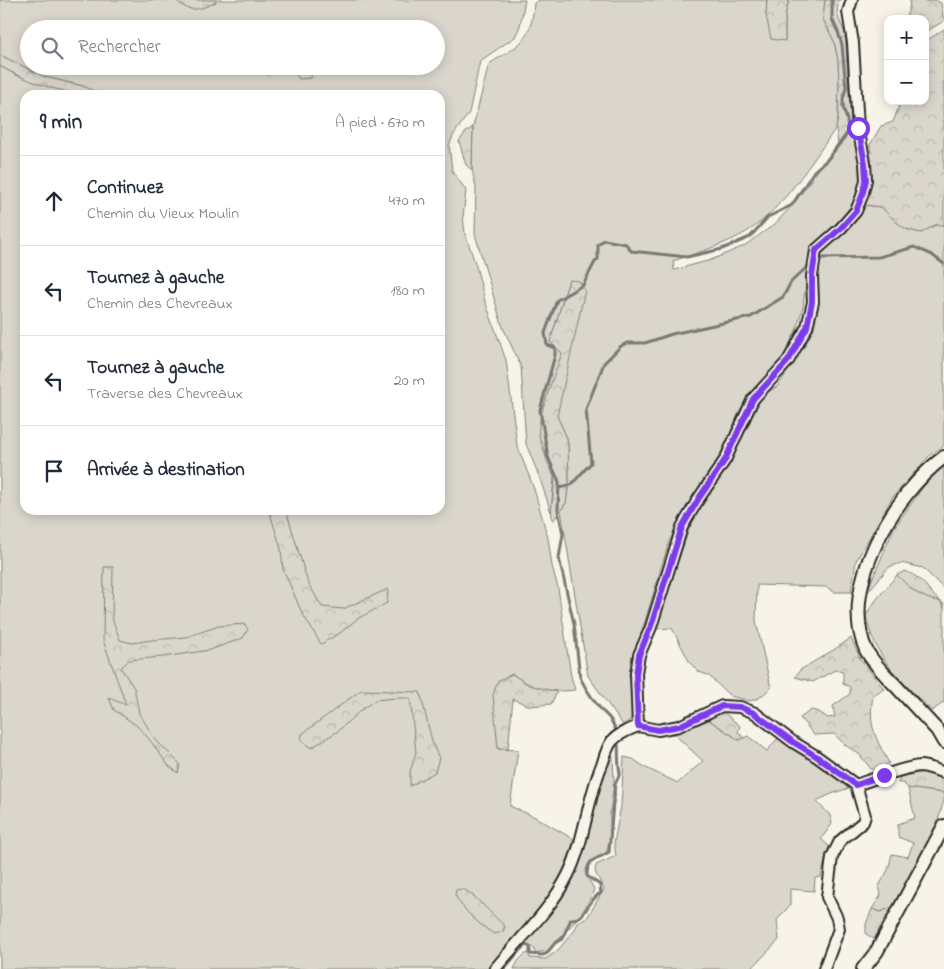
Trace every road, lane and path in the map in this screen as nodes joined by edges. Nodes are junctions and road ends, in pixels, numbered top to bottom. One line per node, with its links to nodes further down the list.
1 (852, 0): 3 (street)
2 (944, 457): 4 (main road)
3 (638, 726): 6 (street); 8 (street)
4 (944, 742)
5 (944, 773): 6 (street)
6 (856, 785): 9 (street)
7 (944, 826): 10 (main road)
8 (496, 969)
9 (824, 969)
10 (863, 969)

